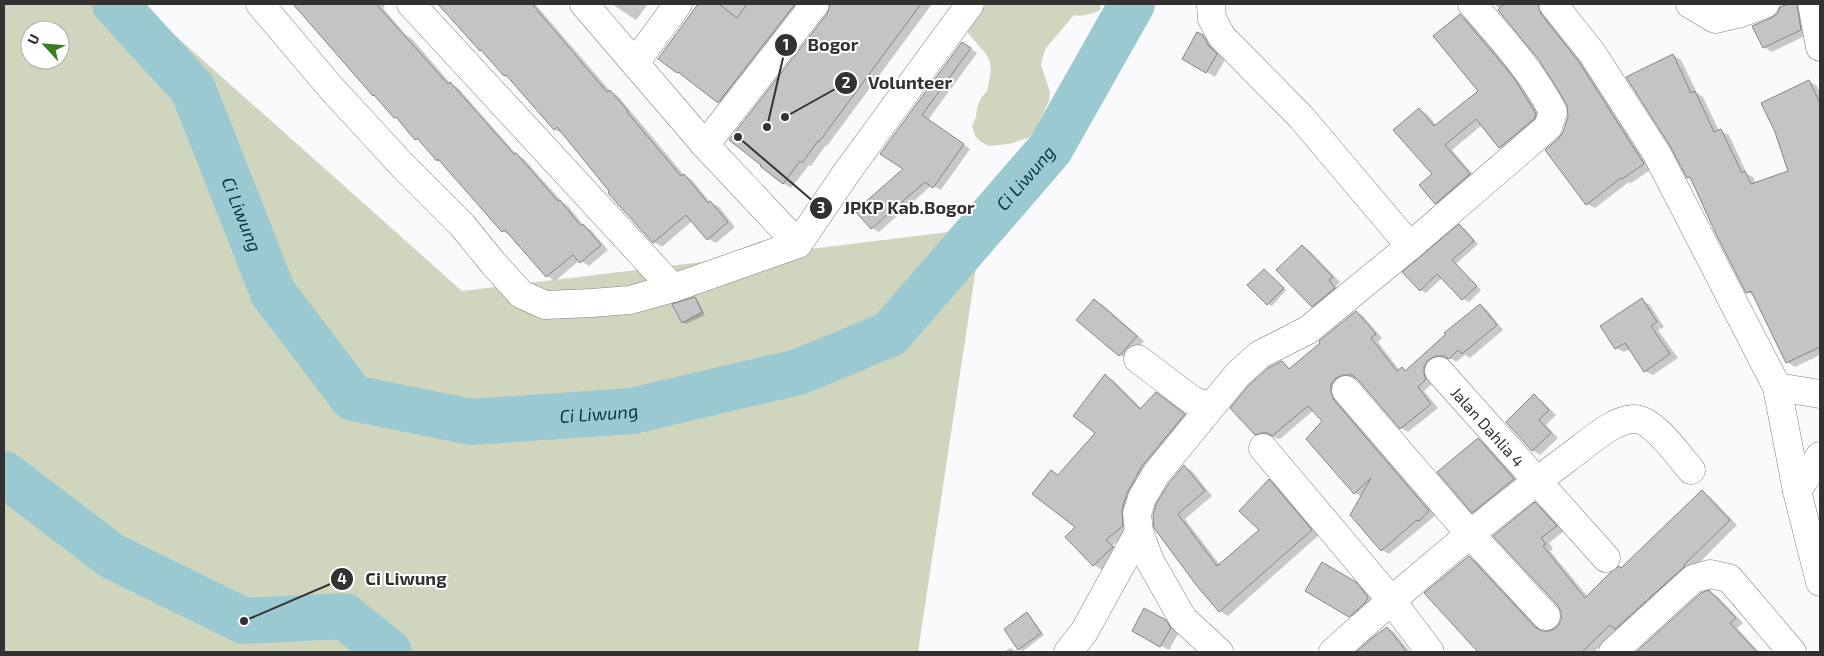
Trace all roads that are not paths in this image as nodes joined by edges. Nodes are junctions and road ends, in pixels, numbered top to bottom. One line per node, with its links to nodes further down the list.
1 (260, 4): 18 (street)
2 (411, 4): 18 (street)
3 (584, 4): 14 (street)
4 (678, 4): 14 (street)
5 (815, 4): 15 (street)
6 (970, 4): 16 (street)
7 (1211, 4): 17 (street)
8 (1472, 4): 17 (street)
9 (1553, 4): 21 (street)
10 (1690, 4): 11 (street)
11 (1765, 4)
12 (1812, 4): 13 (street)
13 (1820, 47)
14 (635, 63): 15 (street)
15 (705, 145): 16 (street)
16 (798, 244): 18 (street)
17 (1410, 246): 24 (street)
18 (673, 288)
19 (1138, 359): 24 (street)
20 (1439, 371): 28 (street, Jalan Dahlia 4)
21 (1777, 387): 23 (street); 29 (street)
22 (1346, 390): 31 (street)
23 (1820, 394)
24 (1210, 407): 30 (street)
25 (1263, 448): 34 (street)
26 (1820, 456): 29 (street)
27 (1691, 470): 28 (street)
28 (1536, 482): 31 (street); 32 (street, Jalan Dahlia 4)
29 (1797, 491): 33 (street)
30 (1139, 532): 36 (street); 37 (street)
31 (1470, 534): 34 (street); 35 (street)
32 (1606, 558)
33 (1820, 582)
34 (1391, 600): 38 (street); 39 (street)
35 (1546, 616)
36 (1068, 652)
37 (1219, 652)
38 (1333, 652)
39 (1430, 652)
40 (1613, 652): 41 (street)
41 (1792, 652)

